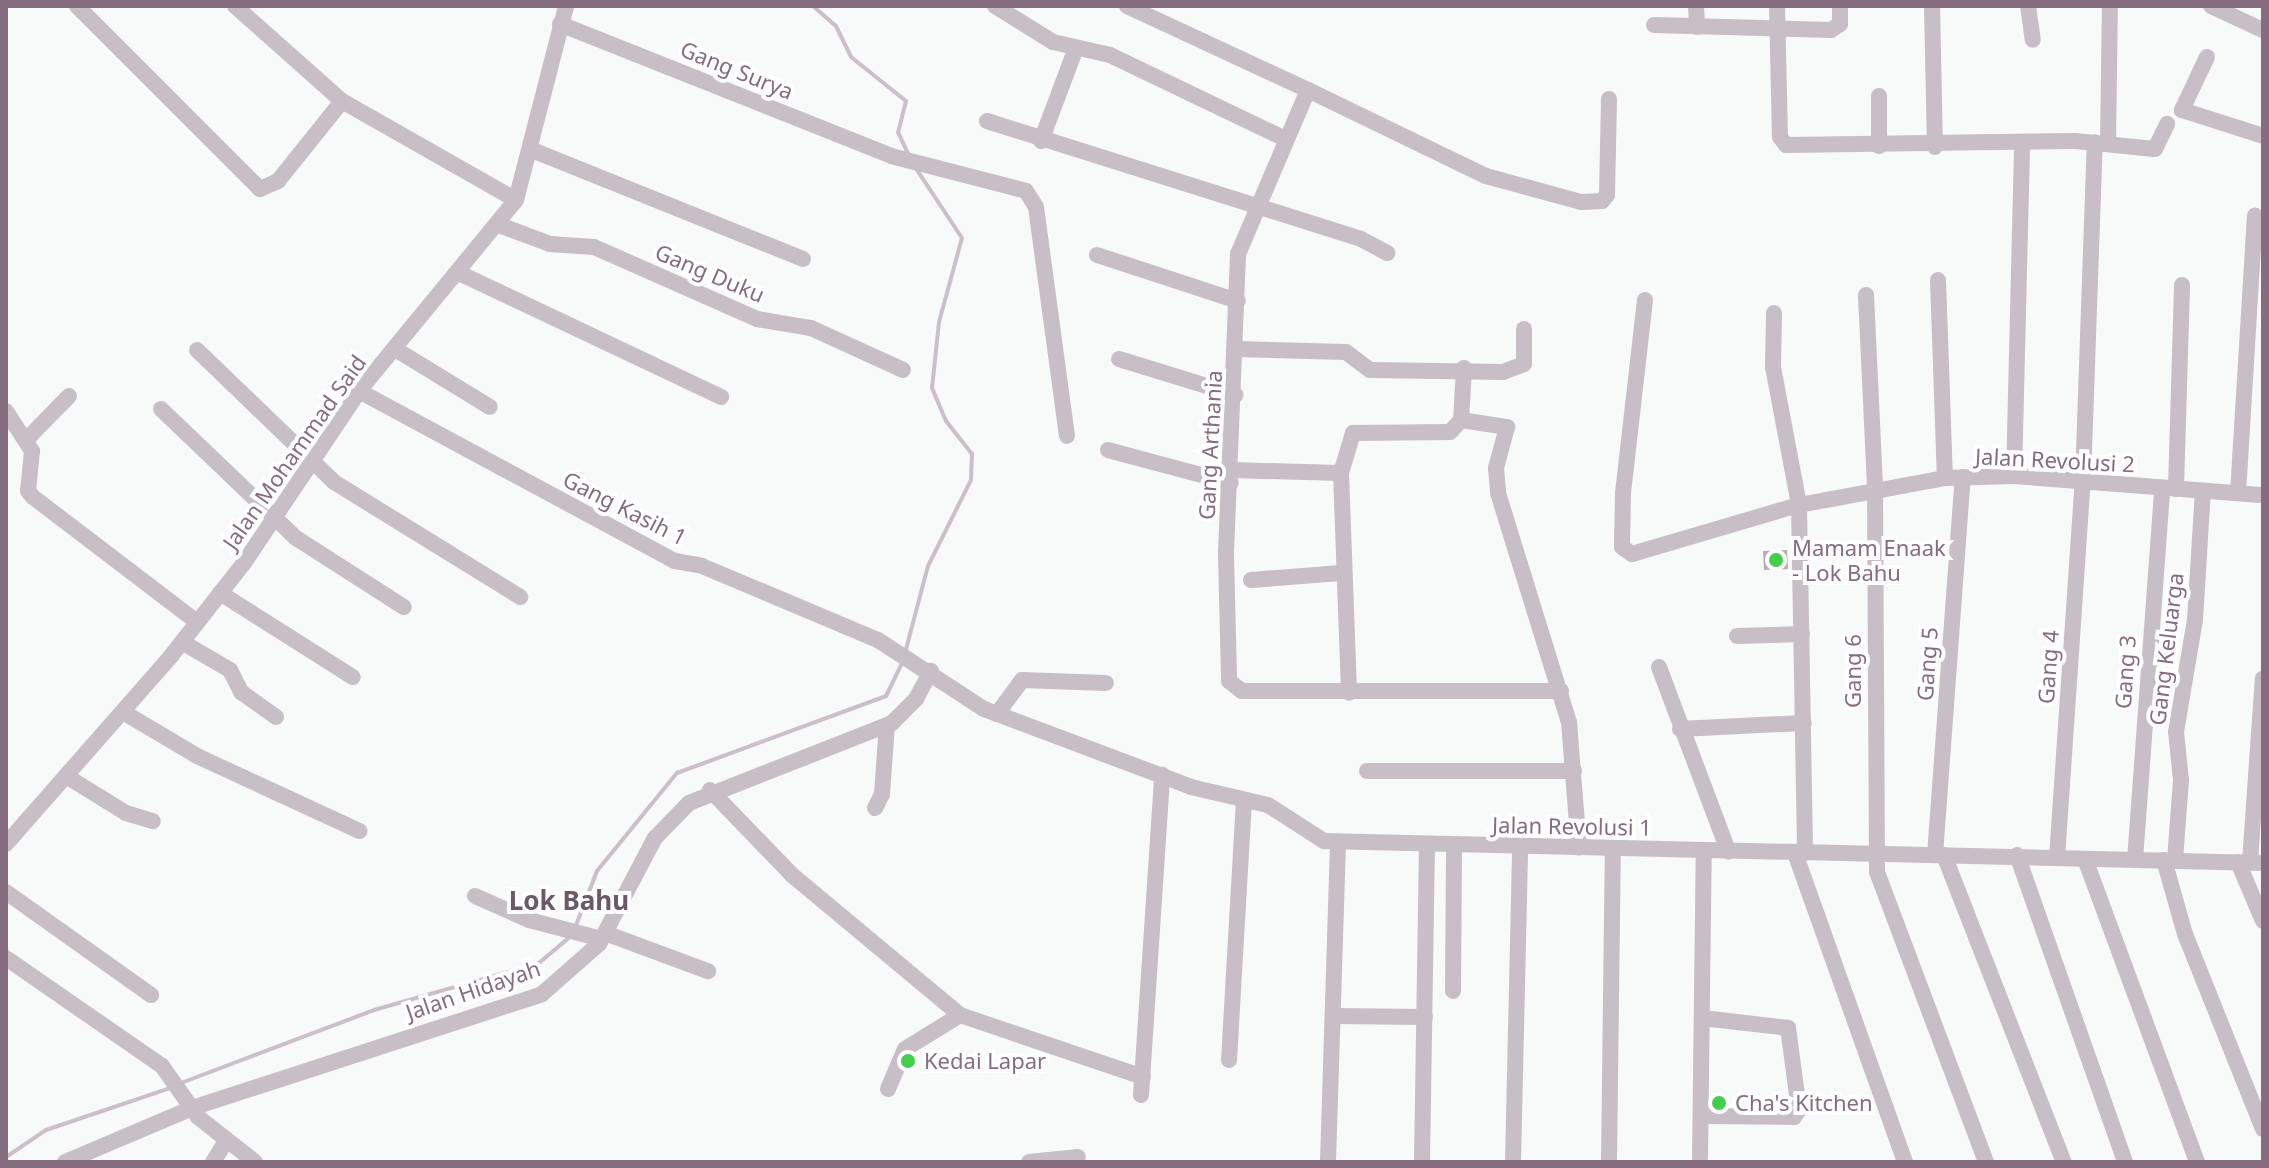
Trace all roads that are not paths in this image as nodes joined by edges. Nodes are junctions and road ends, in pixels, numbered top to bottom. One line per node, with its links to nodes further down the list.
1 (77, 6): 24 (street)
2 (235, 6): 24 (street)
3 (566, 6): 13 (street, Jalan Mohammad Said)
4 (995, 6): 19 (street)
5 (1127, 6): 21 (street)
6 (1696, 6): 15 (street)
7 (1777, 6): 17 (street)
8 (1840, 6): 17 (street)
9 (1932, 6): 33 (street)
10 (2028, 6): 18 (street)
11 (2110, 6): 31 (street, Gang 4)
12 (2211, 6): 16 (street)
13 (560, 24): 34 (street, Jalan Mohammad Said); 64 (street, Gang Surya)
14 (1654, 25): 15 (street)
15 (1697, 27): 17 (street)
16 (2263, 30)
17 (1779, 31): 32 (street)
18 (2033, 40)
19 (1076, 48): 28 (street); 29 (street)
20 (2207, 57): 27 (street)
21 (1308, 90): 23 (street); 28 (street, Gang Arthania)
22 (1879, 96): 32 (street)
23 (1609, 99)
24 (342, 101): 35 (street)
25 (987, 121): 29 (street)
26 (2167, 124): 31 (street)
27 (2263, 136)
28 (1285, 139): 36 (street, Gang Arthania)
29 (1041, 141): 36 (street)
30 (2022, 143): 31 (street); 33 (street); 70 (street)
31 (2102, 143): 73 (street, Gang 4)
32 (1879, 146): 33 (street)
33 (1935, 147)
34 (532, 150): 35 (street, Jalan Mohammad Said); 41 (street)
35 (516, 200): 38 (street, Jalan Mohammad Said)
36 (1256, 206): 39 (street); 47 (street, Gang Arthania)
37 (2255, 216): 77 (street)
38 (499, 225): 42 (street, Jalan Mohammad Said); 55 (street, Gang Duku)
39 (1387, 253)
40 (1097, 255): 47 (street)
41 (803, 259)
42 (459, 273): 50 (street, Jalan Mohammad Said); 59 (street)
43 (1938, 280): 72 (street)
44 (2182, 285): 75 (street, Gang 3)
45 (1866, 295): 74 (street, Gang 6)
46 (1645, 300): 79 (street, Jalan Revolusi 2)
47 (1238, 301): 51 (street, Gang Arthania)
48 (1774, 313): 79 (street)
49 (1524, 329): 54 (street)
50 (395, 349): 56 (street, Jalan Mohammad Said); 60 (street)
51 (1238, 349): 54 (street); 57 (street, Gang Arthania)
52 (197, 350): 67 (street)
53 (1119, 359): 57 (street)
54 (1464, 368): 63 (street)
55 (903, 370)
56 (359, 391): 67 (street, Jalan Mohammad Said); 91 (street, Gang Kasih 1)
57 (1236, 395): 69 (street, Gang Arthania)
58 (69, 396): 65 (street)
59 (721, 397)
60 (490, 407)
61 (161, 409): 80 (street)
62 (6, 411): 65 (street)
63 (1461, 420): 68 (street); 95 (street)
64 (1067, 436)
65 (27, 439): 86 (street)
66 (1108, 450): 69 (street)
67 (312, 463): 80 (street, Jalan Mohammad Said); 84 (street)
68 (1341, 473): 69 (street); 81 (street)
69 (1231, 476): 96 (street, Gang Arthania)
70 (2014, 476): 71 (street, Jalan Revolusi 2); 73 (street, Jalan Revolusi 2)
71 (1963, 477): 72 (street, Jalan Revolusi 2); 123 (street, Gang 5)
72 (1945, 478): 74 (street, Jalan Revolusi 2)
73 (2083, 480): 75 (street, Jalan Revolusi 2); 125 (street, Gang 4)
74 (1875, 488): 79 (street, Jalan Revolusi 2); 122 (street, Gang 6)
75 (2169, 488): 76 (street, Jalan Revolusi 2); 127 (street, Gang 3)
76 (2203, 491): 77 (street, Jalan Revolusi 2); 128 (street, Gang Keluarga)
77 (2238, 493): 78 (street, Jalan Revolusi 2)
78 (2263, 495)
79 (1799, 505): 87 (street)
80 (274, 518): 83 (street, Jalan Mohammad Said); 85 (street)
81 (1341, 573): 82 (street); 96 (street)
82 (1251, 580)
83 (220, 593): 86 (street, Jalan Mohammad Said); 92 (street)
84 (520, 597)
85 (404, 607)
86 (197, 622): 89 (street, Jalan Mohammad Said)
87 (1802, 634): 88 (street); 100 (street)
88 (1737, 636)
89 (182, 642): 97 (street, Jalan Mohammad Said); 99 (street)
90 (1659, 667): 102 (street)
91 (927, 668): 98 (street, Jalan Revolusi 1); 101 (street, Jalan Hidayah)
92 (353, 677)
93 (2263, 678): 129 (street)
94 (1106, 683): 98 (street)
95 (1561, 691): 96 (street, Gang Arthania); 104 (street)
96 (1349, 693)
97 (123, 712): 106 (street, Jalan Mohammad Said); 111 (street)
98 (997, 714): 105 (street, Jalan Revolusi 1)
99 (276, 717)
100 (1804, 723): 102 (street); 121 (street)
101 (887, 725): 107 (street, Jalan Hidayah); 109 (street)
102 (1680, 729): 120 (street)
103 (1367, 771): 104 (street)
104 (1574, 771): 117 (street)
105 (1162, 775): 108 (street, Jalan Revolusi 1); 143 (street)
106 (66, 776): 110 (street); 112 (street, Jalan Mohammad Said)
107 (710, 790): 133 (street, Jalan Hidayah); 138 (street)
108 (1244, 801): 113 (street, Jalan Revolusi 1); 142 (street)
109 (875, 808)
110 (153, 821)
111 (359, 831)
112 (6, 844)
113 (1338, 844): 114 (street, Jalan Revolusi 1); 139 (street)
114 (1427, 846): 115 (street, Jalan Revolusi 1); 140 (street)
115 (1454, 847): 116 (street, Jalan Revolusi 1); 136 (street)
116 (1520, 847): 117 (street, Jalan Revolusi 1); 158 (street)
117 (1579, 848): 118 (street, Jalan Revolusi 1)
118 (1613, 849): 119 (street, Jalan Revolusi 1); 159 (street)
119 (1704, 851): 120 (street, Jalan Revolusi 1); 141 (street)
120 (1728, 851): 121 (street, Jalan Revolusi 1)
121 (1800, 853): 122 (street, Jalan Revolusi 1); 160 (street)
122 (1876, 854): 123 (street, Jalan Revolusi 1); 161 (street, Gang 6)
123 (1940, 855): 124 (street, Jalan Revolusi 1); 162 (street)
124 (2017, 855): 125 (street, Jalan Revolusi 1); 163 (street)
125 (2057, 858): 126 (street, Jalan Revolusi 1)
126 (2085, 859): 127 (street, Jalan Revolusi 1); 164 (street)
127 (2135, 860): 128 (street, Jalan Revolusi 1)
128 (2169, 860): 129 (street, Jalan Revolusi 1); 148 (street)
129 (2251, 862): 132 (street)
130 (6, 892): 137 (street)
131 (475, 896): 133 (street)
132 (2263, 921)
133 (603, 936): 135 (street); 146 (street, Jalan Hidayah)
134 (6, 958): 146 (street)
135 (708, 971)
136 (1453, 991)
137 (151, 995)
138 (960, 1015): 143 (street); 144 (street)
139 (1333, 1016): 140 (street); 156 (street)
140 (1425, 1017): 157 (street)
141 (1703, 1018): 147 (street); 147 (street)
142 (1229, 1060)
143 (1143, 1077): 145 (street)
144 (888, 1089)
145 (1141, 1095)
146 (189, 1102): 149 (street); 152 (street, Jalan Hidayah)
147 (1701, 1116): 151 (street)
148 (2263, 1129)
149 (225, 1143): 153 (street); 154 (street)
150 (1078, 1157): 155 (street)
151 (1700, 1158)
152 (65, 1162)
153 (213, 1162)
154 (255, 1162)
155 (1029, 1162)
156 (1328, 1162)
157 (1422, 1162)
158 (1513, 1162)
159 (1609, 1162)
160 (1905, 1162)
161 (1986, 1162)
162 (2064, 1162)
163 (2125, 1162)
164 (2197, 1162)

